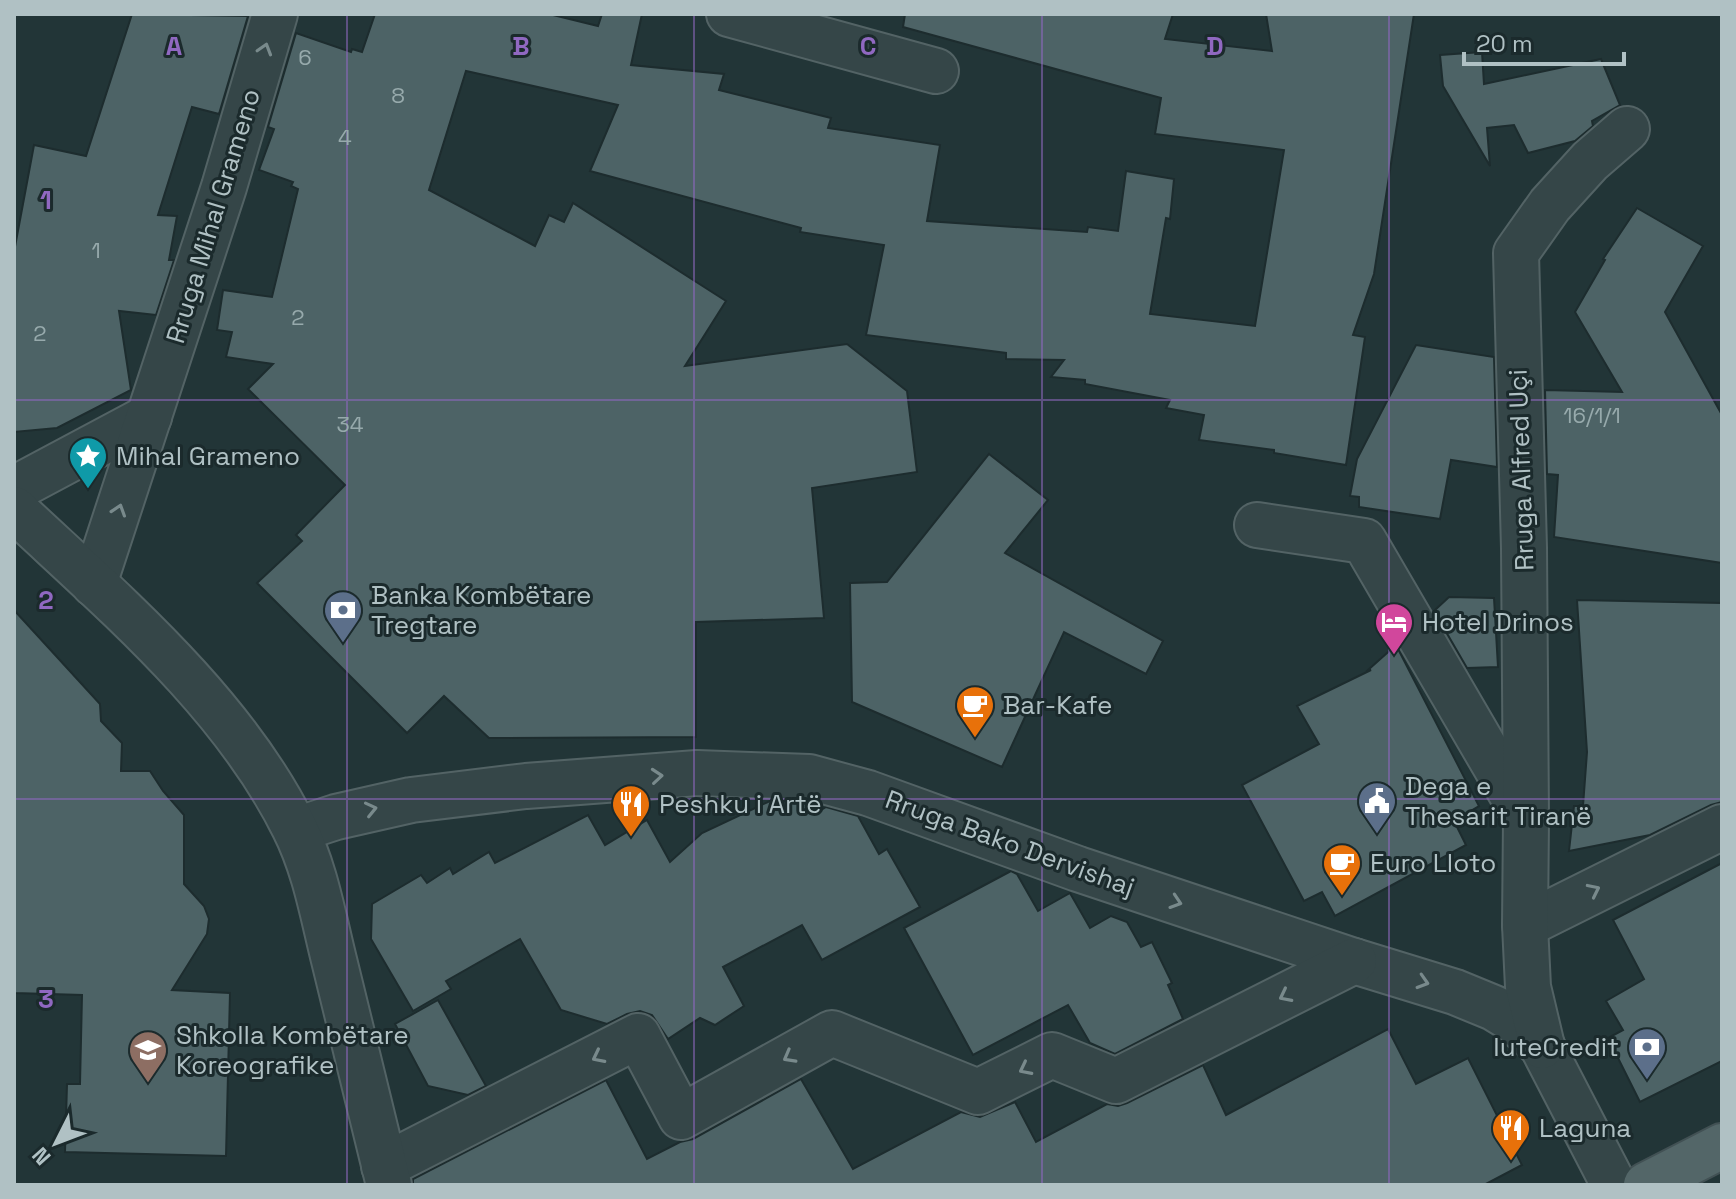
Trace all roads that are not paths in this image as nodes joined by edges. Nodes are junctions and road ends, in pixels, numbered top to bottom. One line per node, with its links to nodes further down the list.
1 (275, 14): 5 (street, Rruga Mihal Grameno, one-way to 1)
2 (729, 14): 3 (street)
3 (936, 71)
4 (1627, 129): 10 (street, Rruga Alfred Uçi)
5 (149, 417): 6 (street); 9 (street, Rruga Mihal Grameno, one-way to 5)
6 (14, 489)
7 (14, 509): 9 (street)
8 (1257, 525): 10 (street)
9 (94, 584): 12 (street)
10 (1526, 819): 13 (street, Rruga Alfred Uçi)
11 (1722, 827): 13 (street, one-way to 11)
12 (296, 830): 14 (street, Rruga Bako Dervishaj, one-way to 14); 17 (street)
13 (1525, 925): 15 (street, Rruga Alfred Uçi)
14 (1354, 961): 15 (street, Rruga Bako Dervishaj, one-way to 15); 17 (street, one-way to 17)
15 (1542, 1046): 18 (street, Rruga Bako Dervishaj)
16 (1722, 1146): 19 (main road)
17 (386, 1176)
18 (1614, 1185)
19 (1646, 1185)

